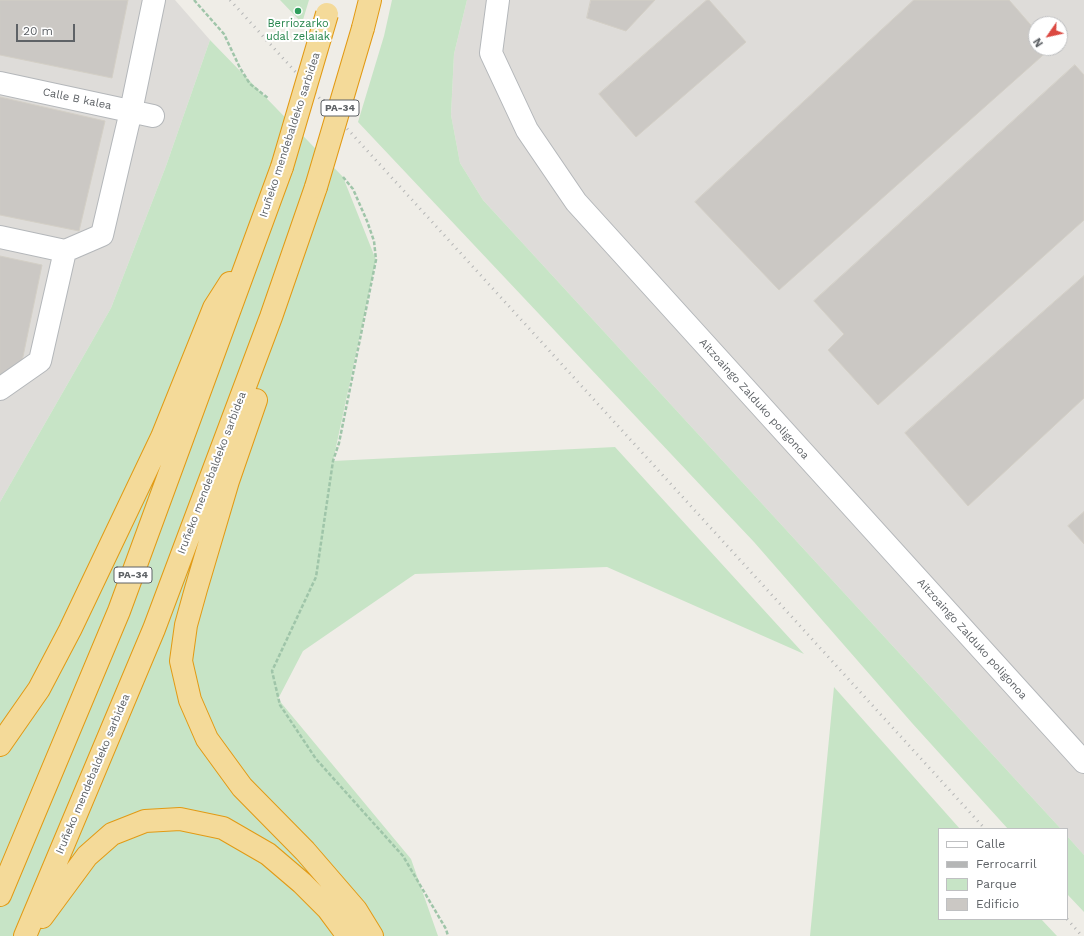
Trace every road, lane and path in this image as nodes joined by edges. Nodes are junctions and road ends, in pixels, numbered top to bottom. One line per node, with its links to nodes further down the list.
1 (154, 0): 8 (street)
2 (194, 0): 7 (path)
3 (370, 0): 14 (highway, Iruñeko mendebaldeko sarbidea / PA-34, bridge)
4 (498, 0): 17 (street, Aitzoaingo Zalduko poligonoa)
5 (329, 7): 12 (highway, Iruñeko mendebaldeko sarbidea / PA-34, bridge)
6 (0, 83): 8 (street, Calle B kalea)
7 (268, 98)
8 (131, 111): 9 (street, Calle B kalea); 13 (street)
9 (153, 116)
10 (343, 177): 23 (path)
11 (0, 237): 13 (street)
12 (253, 249): 16 (highway); 18 (highway, Iruñeko mendebaldeko sarbidea / PA-34)
13 (65, 251): 15 (street)
14 (271, 317): 19 (highway, Iruñeko mendebaldeko sarbidea / PA-34); 22 (highway)
15 (0, 389)
16 (0, 745)
17 (1084, 762)
18 (0, 895)
19 (25, 936)
20 (28, 936): 21 (highway)
21 (348, 936)
22 (372, 936)
23 (448, 936)

